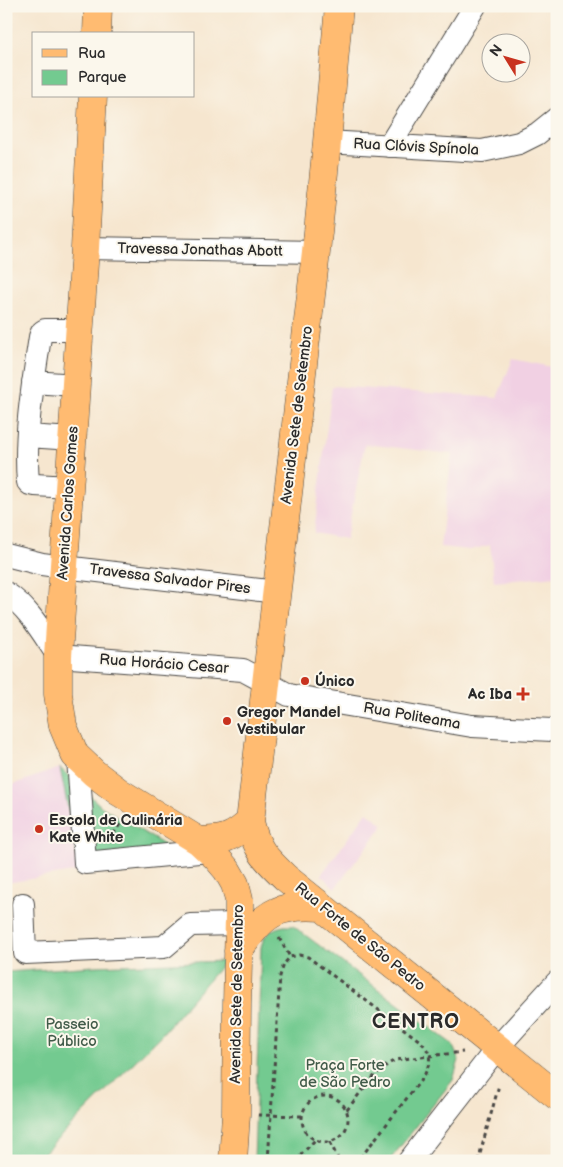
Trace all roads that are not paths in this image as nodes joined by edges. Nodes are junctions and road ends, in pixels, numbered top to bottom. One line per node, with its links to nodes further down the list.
1 (98, 6): 4 (main road)
2 (339, 6): 7 (main road, Avenida Sete de Setembro)
3 (475, 6): 8 (street)
4 (97, 32)
5 (93, 98): 9 (main road, Avenida Carlos Gomes)
6 (557, 118): 8 (street, Rua Clóvis Spínola)
7 (327, 142): 8 (street, Rua Clóvis Spínola); 10 (main road, Avenida Sete de Setembro)
8 (389, 146)
9 (85, 248): 10 (street, Travessa Jonathas Abott); 11 (main road, Avenida Carlos Gomes)
10 (316, 252): 19 (main road, Avenida Sete de Setembro)
11 (80, 330): 12 (street); 13 (main road, Avenida Carlos Gomes)
12 (33, 382): 13 (street); 14 (street)
13 (76, 385): 15 (main road, Avenida Carlos Gomes)
14 (28, 436): 15 (street); 16 (street)
15 (72, 439): 16 (main road, Avenida Carlos Gomes)
16 (69, 486): 18 (main road, Avenida Carlos Gomes)
17 (6, 555): 18 (street, Travessa Salvador Pires)
18 (64, 567): 19 (street, Travessa Salvador Pires); 21 (main road, Avenida Carlos Gomes)
19 (277, 592): 22 (main road, Avenida Sete de Setembro)
20 (6, 593): 21 (street)
21 (58, 656): 22 (street, Rua Horácio Cesar); 24 (main road, Avenida Carlos Gomes)
22 (266, 683): 23 (street, Rua Politeama); 25 (main road, Avenida Sete de Setembro)
23 (555, 731)
24 (78, 758): 26 (main road, Avenida Carlos Gomes); 26 (street)
25 (250, 822): 26 (main road); 28 (main road, Rua Forte de São Pedro)
26 (204, 846): 29 (main road, Avenida Sete de Setembro)
27 (23, 904): 29 (street)
28 (321, 907): 30 (main road); 32 (main road, Rua Forte de São Pedro)
29 (239, 924): 30 (main road, Avenida Sete de Setembro)
30 (238, 951): 34 (main road, Avenida Sete de Setembro)
31 (557, 982): 32 (street)
32 (497, 1048): 33 (main road, Rua Forte de São Pedro); 35 (street)
33 (557, 1096)
34 (233, 1161)
35 (409, 1161)

